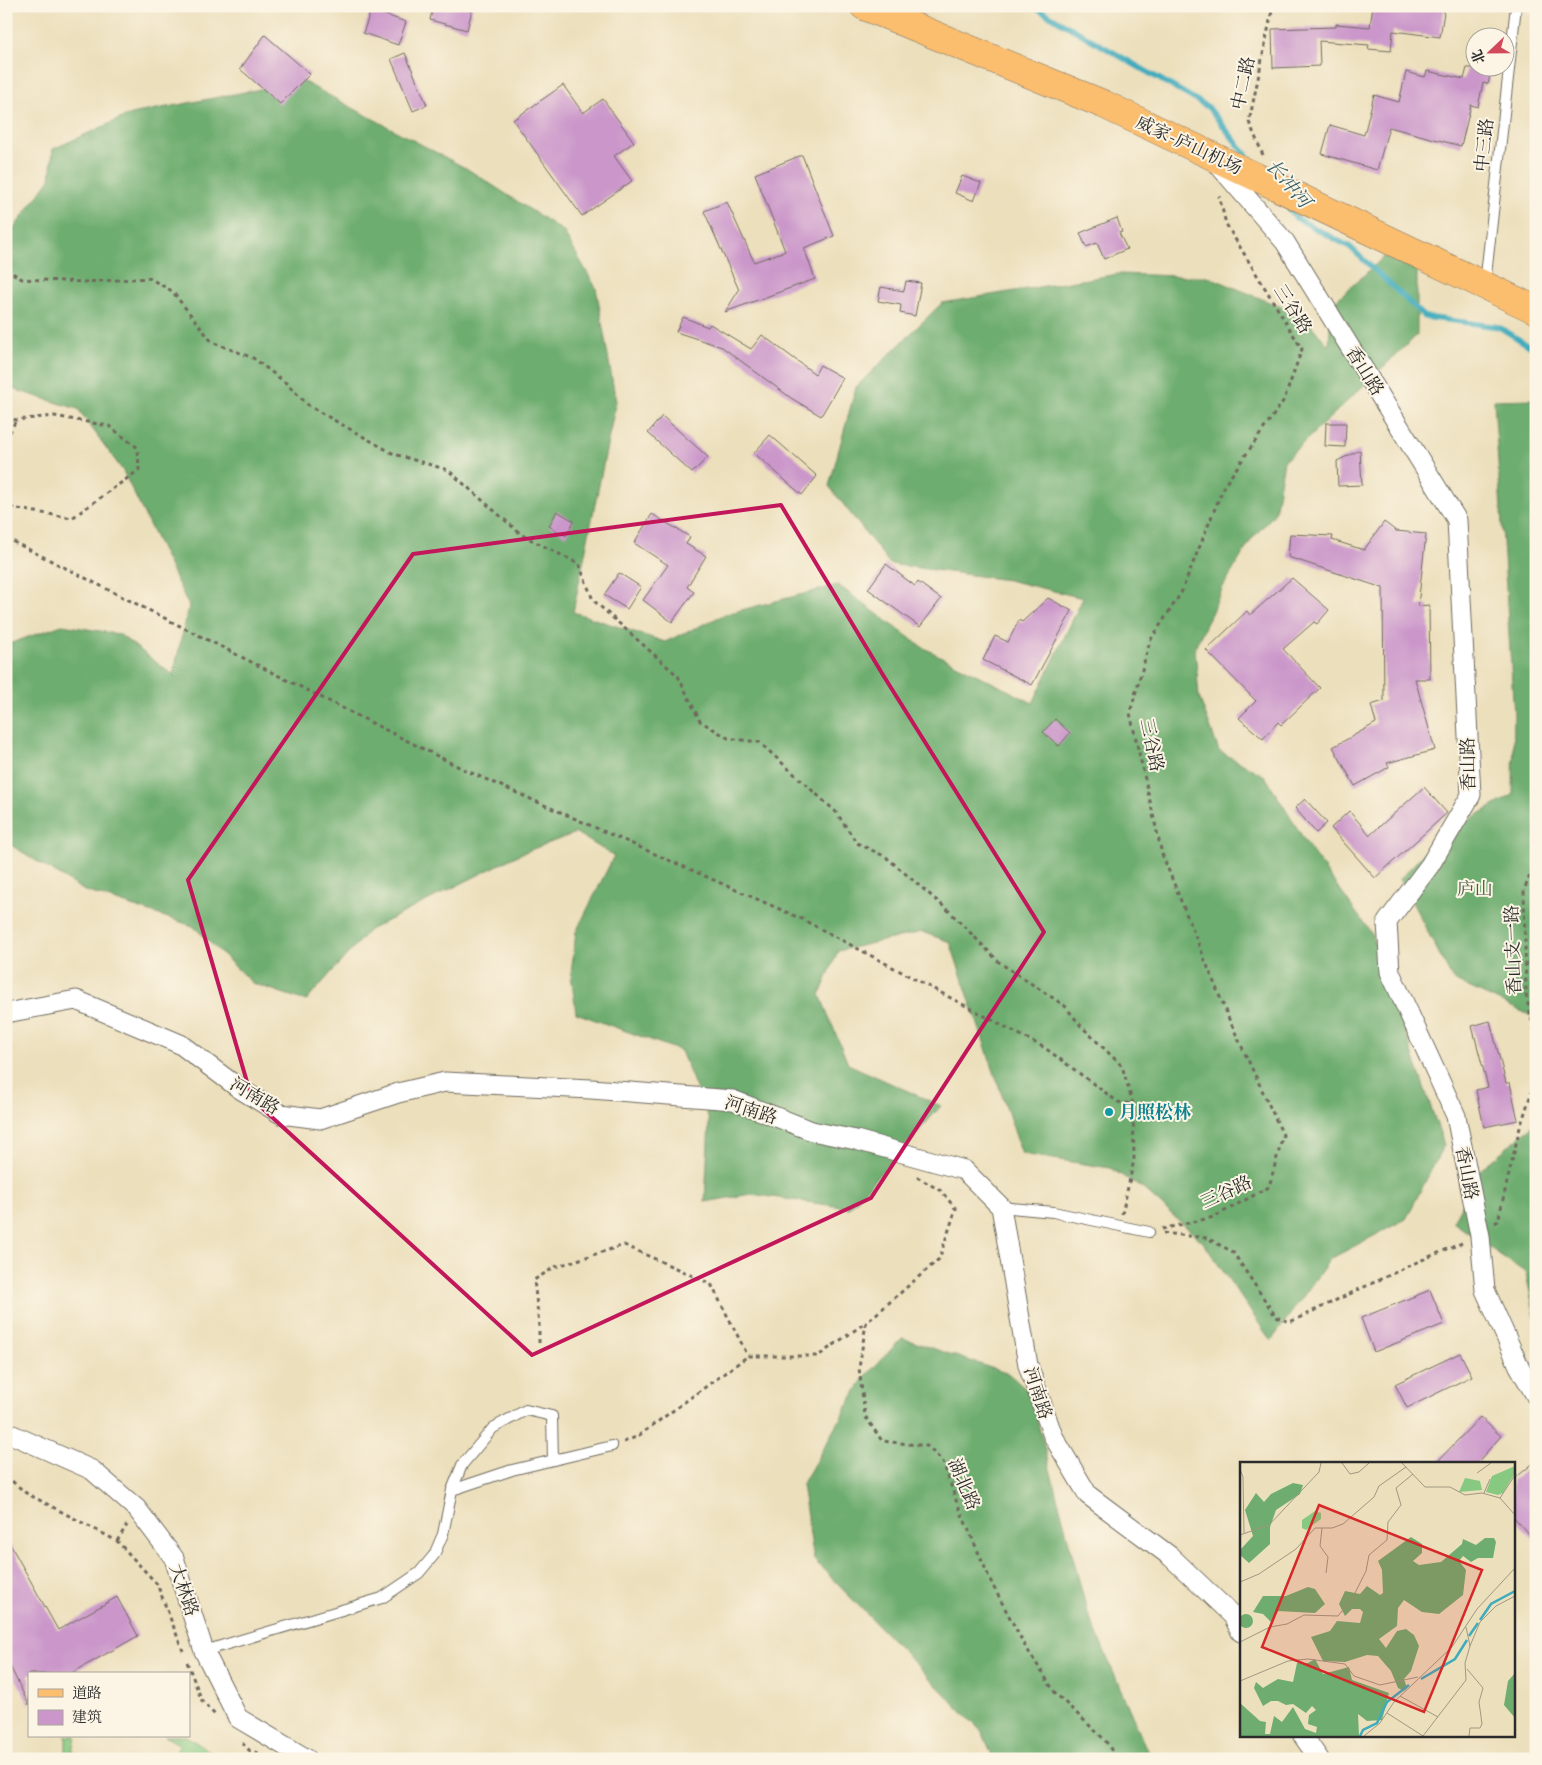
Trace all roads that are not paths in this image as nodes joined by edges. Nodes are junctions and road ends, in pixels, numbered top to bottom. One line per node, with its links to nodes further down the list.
1 (864, 6): 3 (main road, 威家-庐山机场)
2 (1516, 6): 4 (lane, 中三路)
3 (1211, 156): 4 (main road, 威家-庐山机场); 9 (street, 香山路)
4 (1485, 287): 5 (main road, 威家-庐山机场)
5 (1536, 310)
6 (6, 1013): 7 (street, 河南路)
7 (1002, 1207): 8 (lane); 14 (street, 河南路)
8 (1150, 1232)
9 (1536, 1396)
10 (6, 1432): 15 (street, 大林路)
11 (612, 1446): 12 (lane)
12 (553, 1460): 13 (lane); 13 (lane)
13 (452, 1490): 15 (lane)
14 (1240, 1630)
15 (204, 1651): 17 (street, 大林路)
16 (1304, 1738): 18 (street)
17 (306, 1759)
18 (1319, 1759)

